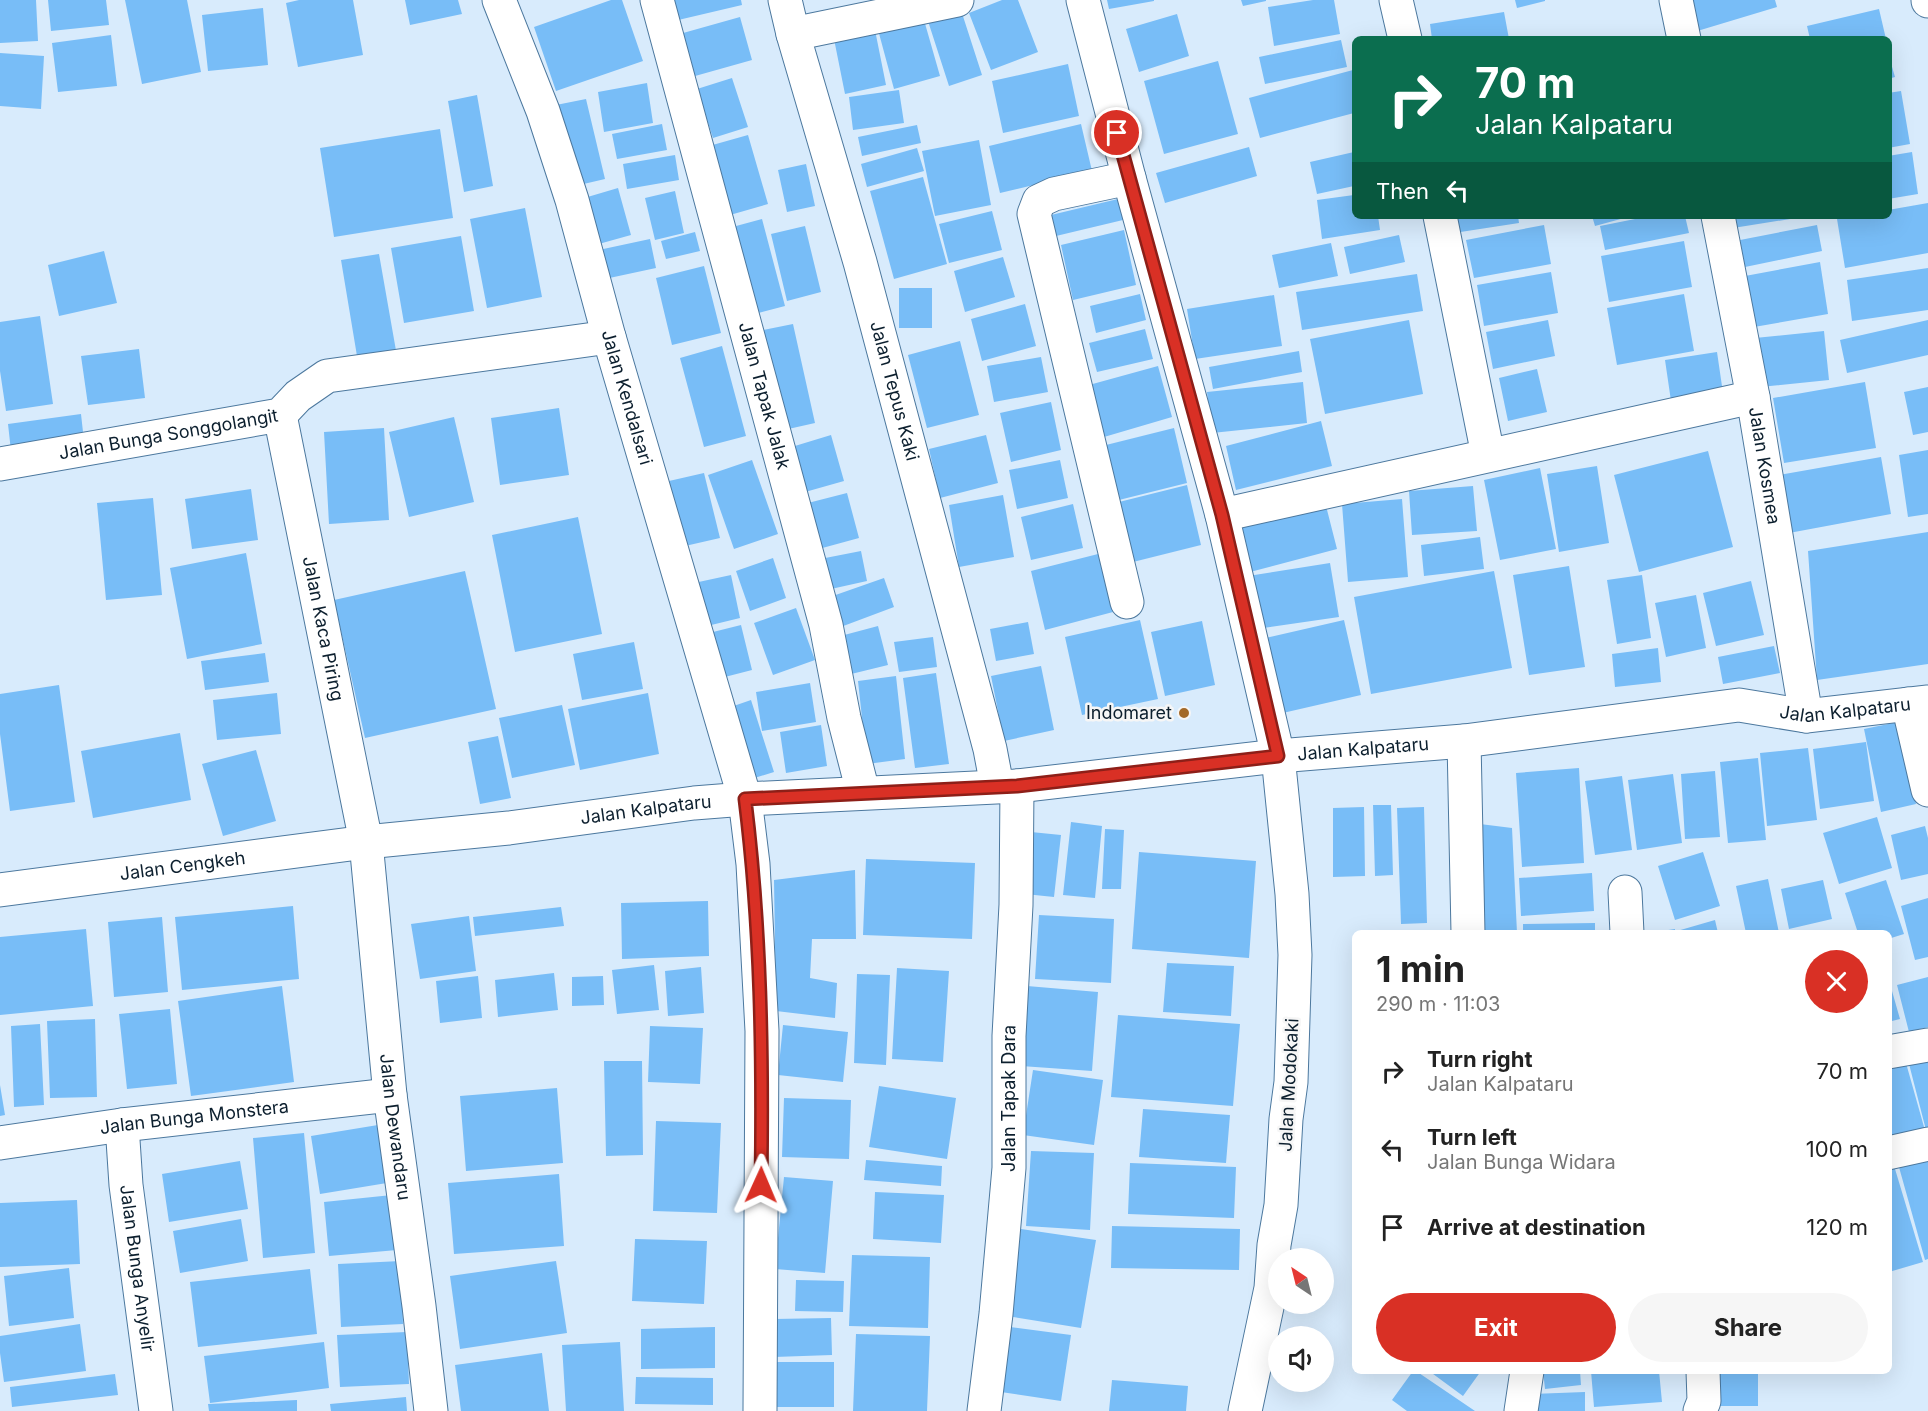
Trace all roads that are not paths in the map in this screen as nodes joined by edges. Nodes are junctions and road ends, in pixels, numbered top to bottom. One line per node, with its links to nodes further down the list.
1 (499, 0): 14 (street, Jalan Kendalsari)
2 (657, 0): 27 (street, Jalan Tapak Jalak)
3 (785, 0): 8 (street, Jalan Tepus Kaki)
4 (957, 0): 8 (street)
5 (1083, 0): 11 (street, Jalan Modokaki)
6 (1396, 0): 9 (street)
7 (1676, 0): 10 (street)
8 (793, 34): 25 (street, Jalan Tepus Kaki)
9 (1404, 36)
10 (1683, 36)
11 (1129, 178): 19 (street, Jalan Modokaki); 20 (street)
12 (1441, 219): 17 (street)
13 (1719, 219): 15 (street, Jalan Kosmea)
14 (609, 337): 16 (street, Jalan Bunga Songgolangit); 28 (street, Jalan Kendalsari)
15 (1753, 397): 17 (street); 22 (street, Jalan Kosmea)
16 (280, 415): 18 (street, Jalan Bunga Songgolangit); 29 (street, Jalan Kaca Piring)
17 (1488, 456): 19 (street)
18 (0, 464)
19 (1222, 515): 24 (street, Jalan Modokaki)
20 (1127, 602)
21 (1918, 703): 22 (street, Jalan Kalpataru); 26 (street)
22 (1806, 716): 23 (street, Jalan Kalpataru)
23 (1464, 741): 24 (street, Jalan Kalpataru); 32 (street)
24 (1278, 756): 25 (street, Jalan Kalpataru); 47 (street, Jalan Modokaki)
25 (1007, 786): 27 (street, Jalan Kalpataru); 46 (street, Jalan Tapak Dara)
26 (1928, 790)
27 (862, 792): 28 (street, Jalan Kalpataru)
28 (745, 799): 29 (street, Jalan Kalpataru); 45 (street, Jalan Kendalsari)
29 (366, 842): 30 (street, Jalan Cengkeh); 36 (street, Jalan Dewandaru)
30 (0, 890)
31 (1625, 892): 33 (street)
32 (1468, 930)
33 (1627, 930)
34 (1928, 1045): 35 (street)
35 (1892, 1051)
36 (390, 1095): 37 (street, Jalan Bunga Monstera); 44 (street, Jalan Dewandaru)
37 (122, 1125): 38 (street, Jalan Bunga Monstera); 43 (street, Jalan Bunga Anyelir)
38 (0, 1143)
39 (1928, 1144): 40 (street)
40 (1892, 1152)
41 (1527, 1374): 48 (street)
42 (1703, 1374): 49 (street)
43 (156, 1411)
44 (431, 1411)
45 (760, 1411)
46 (984, 1411)
47 (1245, 1411)
48 (1521, 1411)
49 (1700, 1411)

